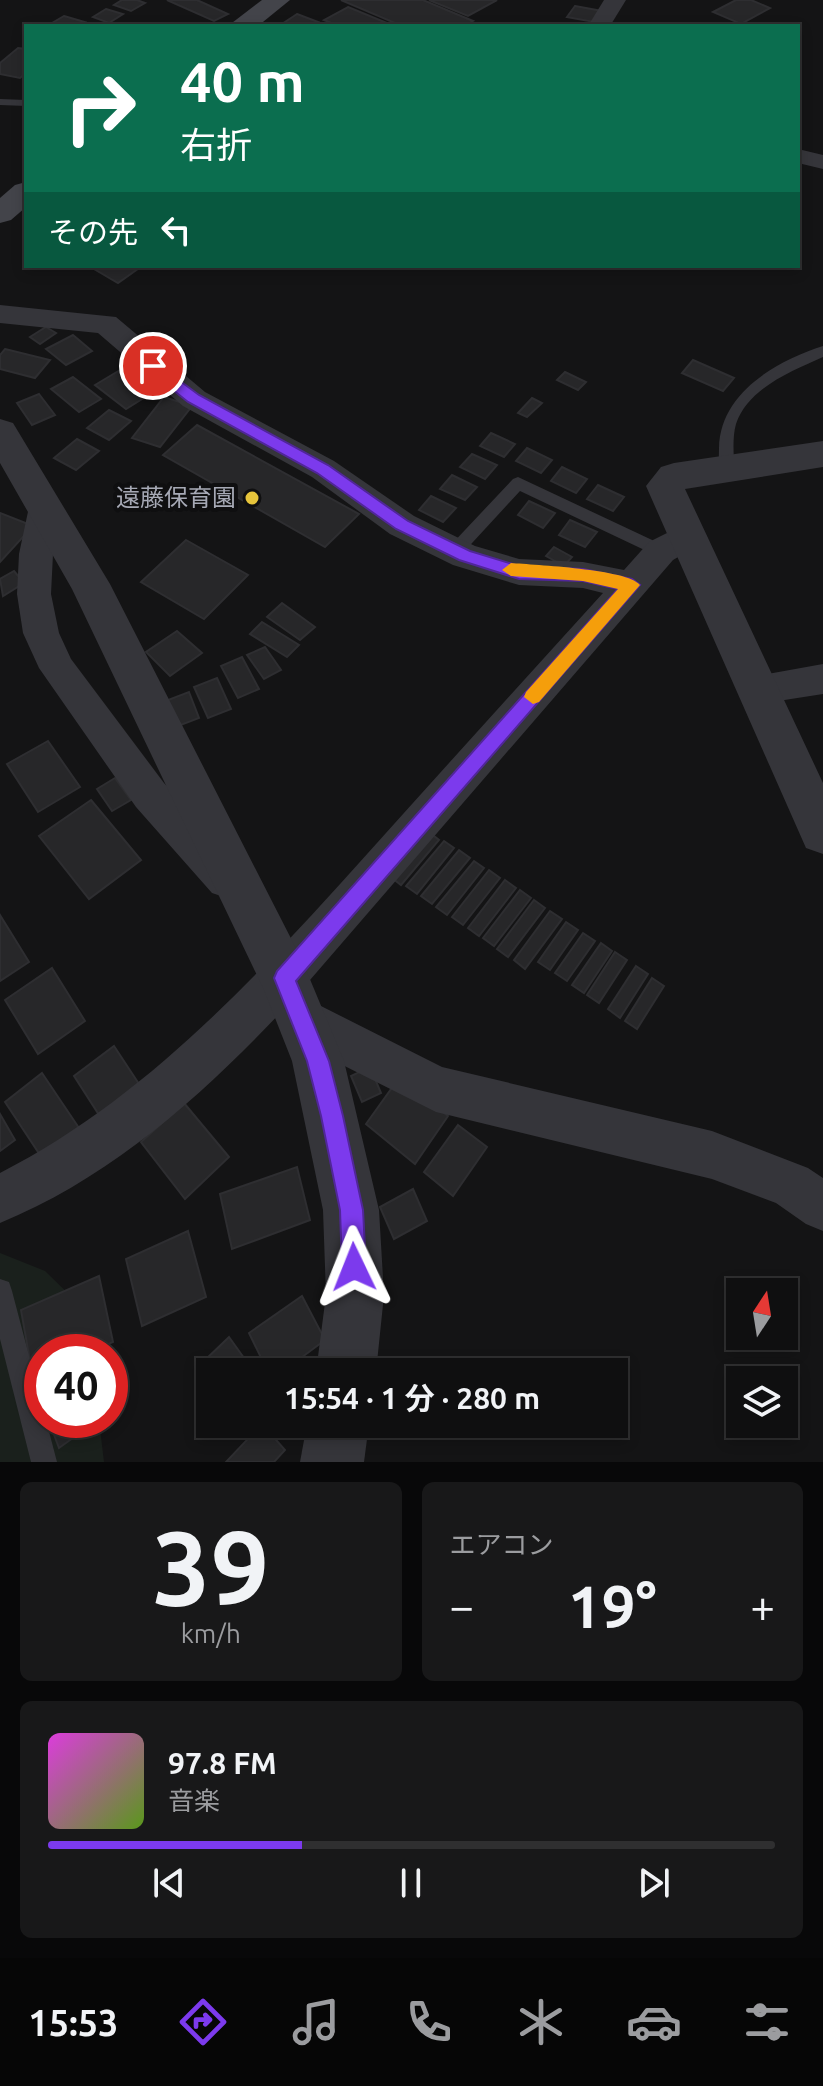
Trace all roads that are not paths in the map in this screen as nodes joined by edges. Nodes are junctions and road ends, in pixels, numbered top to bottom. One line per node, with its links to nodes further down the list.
1 (278, 0): 3 (main road)
2 (615, 0): 4 (street)
3 (244, 24)
4 (600, 24)
5 (0, 102): 6 (lane)
6 (24, 103)
7 (800, 156): 8 (street)
8 (823, 162)
9 (24, 193): 10 (main road)
10 (0, 214)
11 (0, 314): 18 (street)
12 (823, 351): 15 (lane)
13 (0, 432): 16 (street)
14 (823, 454): 15 (street)
15 (726, 468): 17 (street)
16 (45, 507): 23 (street); 23 (street)
17 (674, 543): 18 (lane); 19 (street); 21 (street)
18 (455, 551): 19 (street)
19 (632, 585): 24 (street)
20 (823, 679): 21 (street)
21 (759, 689): 22 (street)
22 (823, 833)
23 (245, 899): 24 (street)
24 (292, 999): 25 (street); 26 (street); 28 (street)
25 (0, 1199)
26 (823, 1207)
27 (0, 1291): 30 (lane)
28 (348, 1358)
29 (336, 1438): 31 (street)
30 (44, 1462)
31 (332, 1462)

